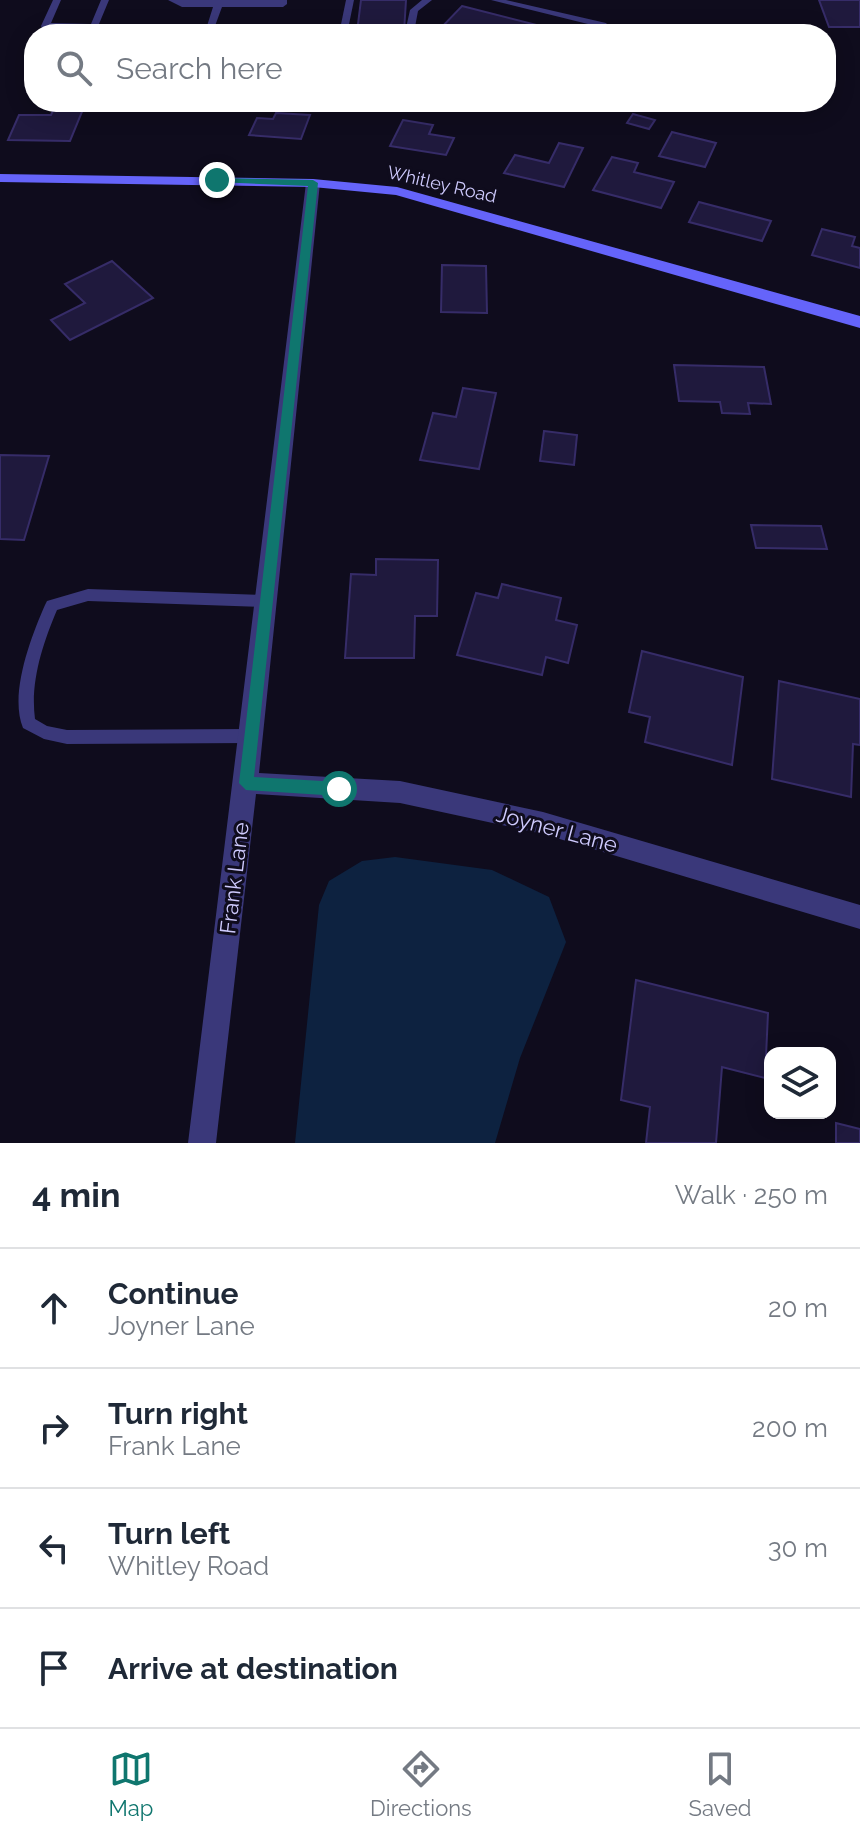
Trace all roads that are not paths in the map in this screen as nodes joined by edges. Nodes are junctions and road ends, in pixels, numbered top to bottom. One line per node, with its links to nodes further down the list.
1 (57, 0): 9 (lane)
2 (105, 0): 10 (lane)
3 (172, 0): 8 (lane)
4 (283, 0): 8 (lane)
5 (350, 0): 12 (lane)
6 (428, 0): 13 (lane)
7 (495, 0): 14 (lane)
8 (220, 2): 11 (lane)
9 (46, 24)
10 (95, 24)
11 (212, 24)
12 (345, 24)
13 (411, 24)
14 (599, 24)
15 (0, 178): 16 (street, Whitley Road)
16 (313, 183): 17 (street, Whitley Road); 18 (street, Frank Lane)
17 (860, 322)
18 (266, 601): 19 (street, Frank Lane); 19 (lane)
19 (251, 736): 20 (street, Frank Lane)
20 (246, 783): 21 (street, Joyner Lane); 22 (street, Frank Lane)
21 (860, 917)
22 (202, 1143)

